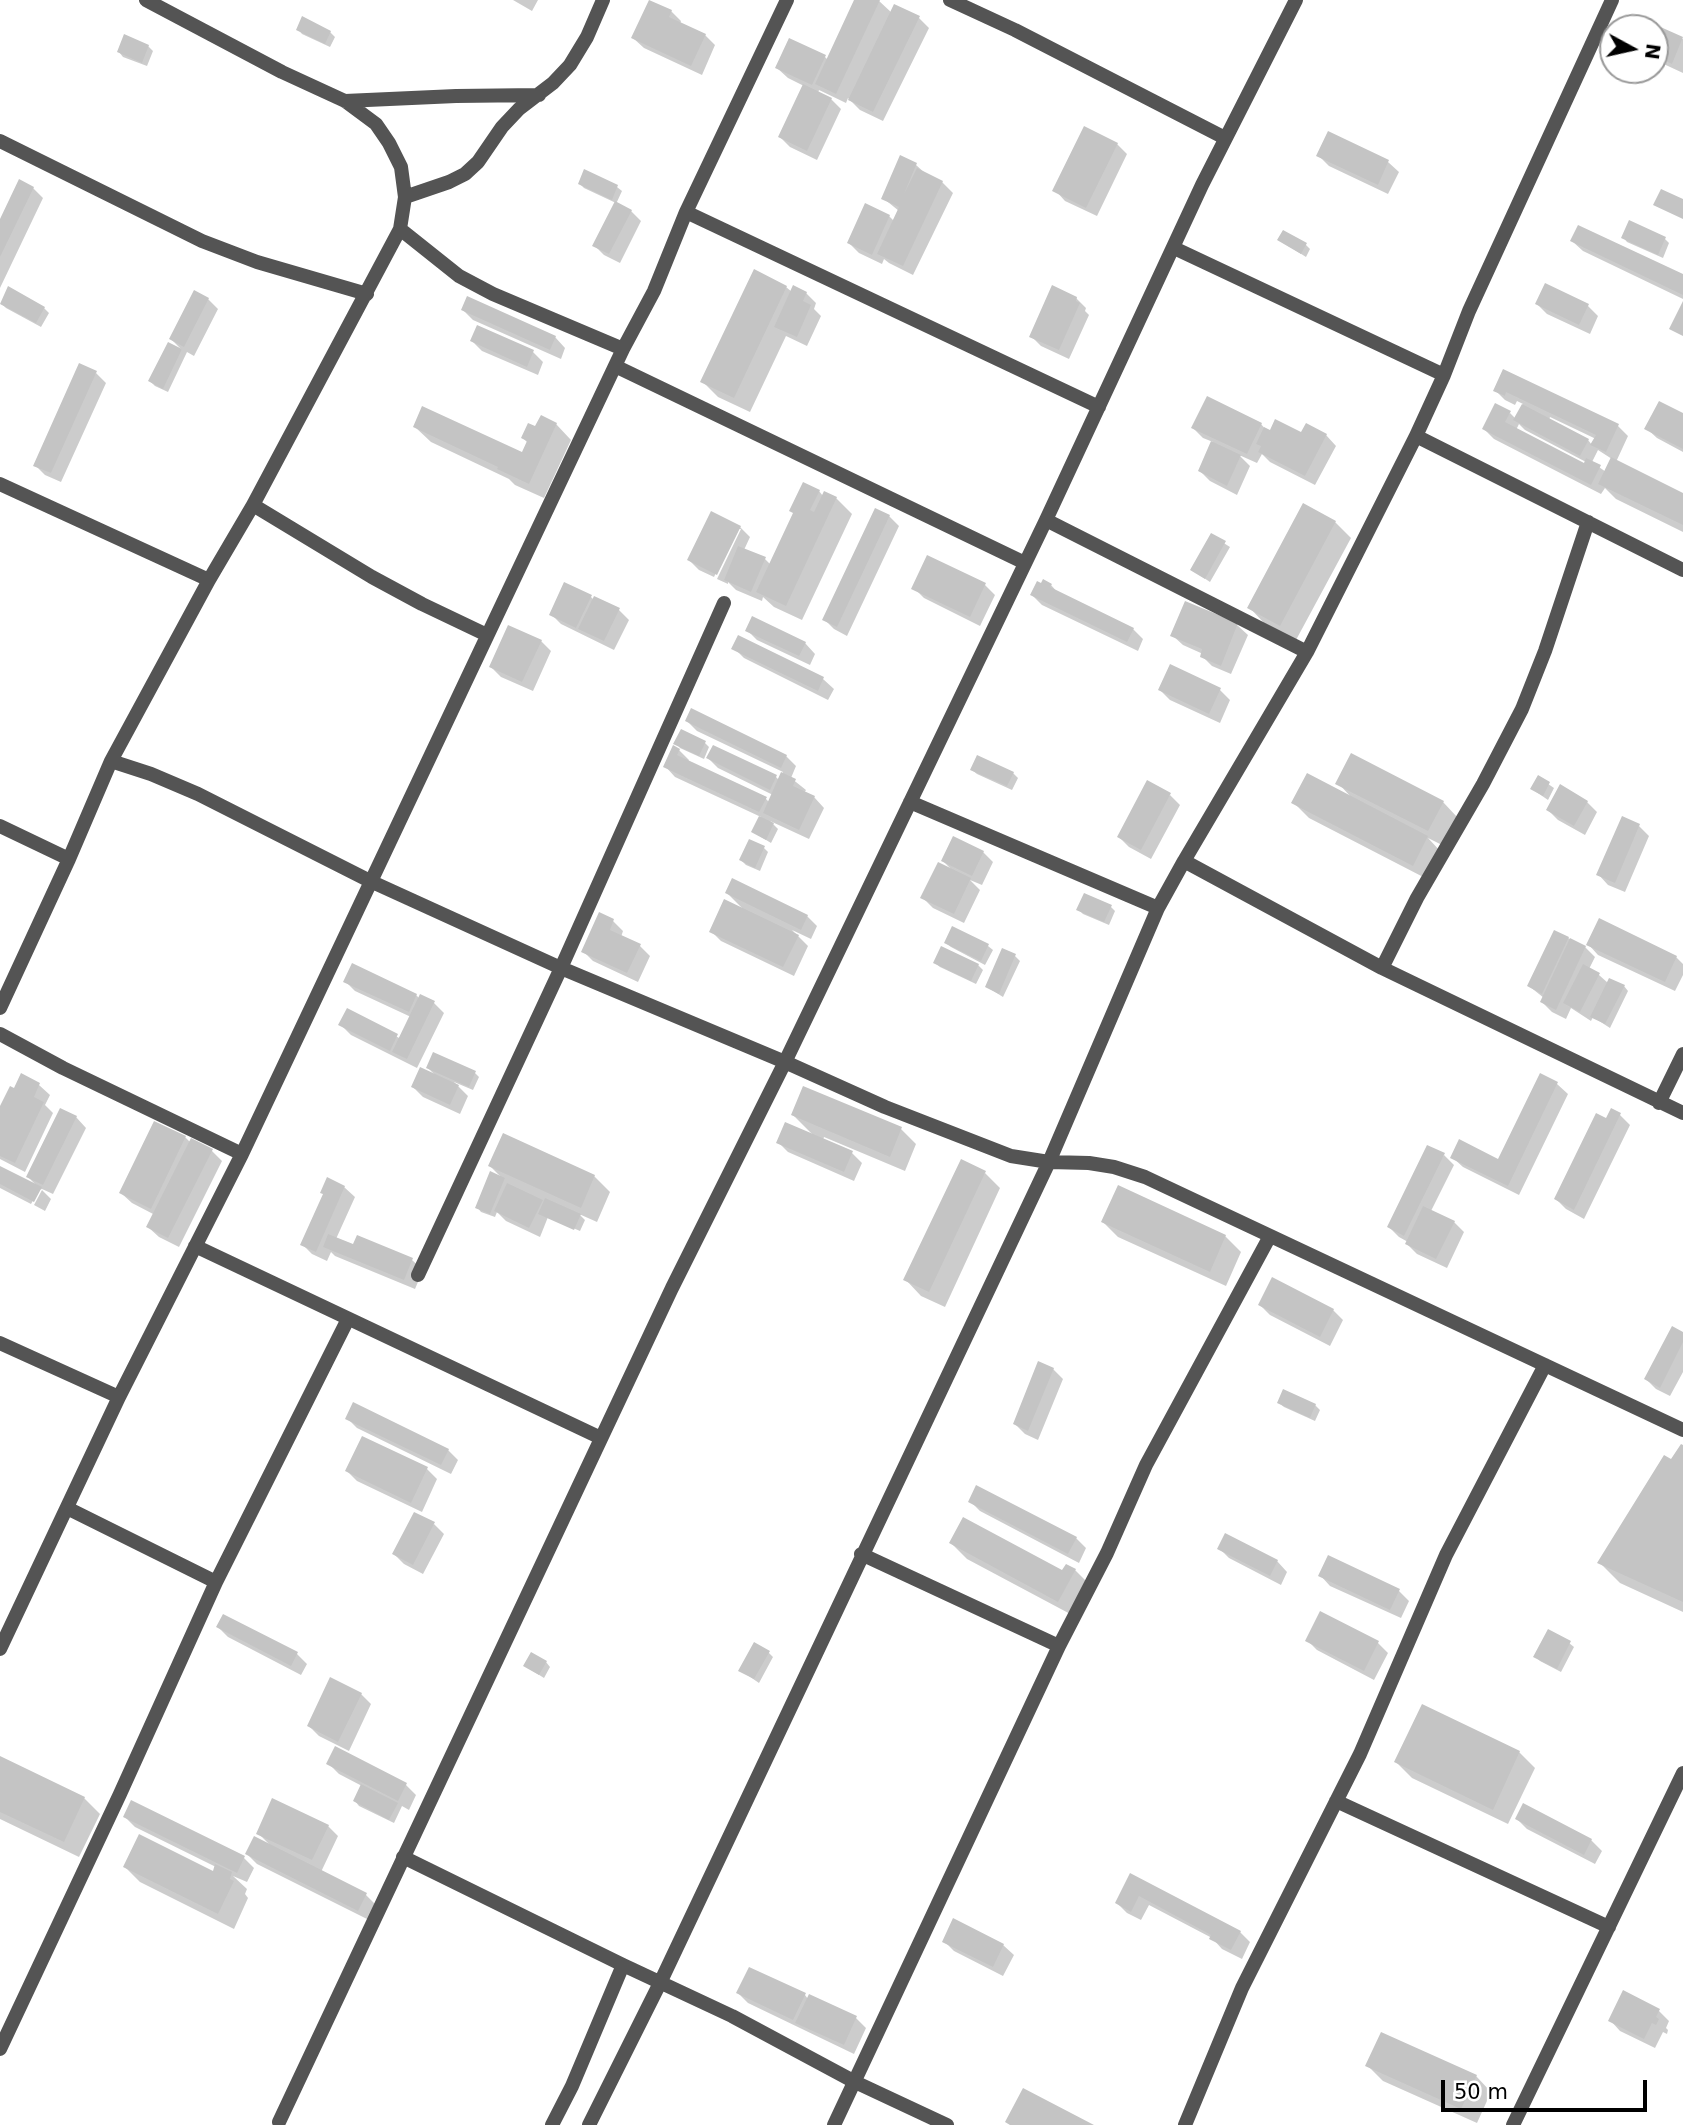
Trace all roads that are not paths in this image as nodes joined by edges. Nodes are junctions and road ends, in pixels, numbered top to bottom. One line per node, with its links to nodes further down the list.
1 (146, 0): 8 (street)
2 (603, 0): 7 (street)
3 (787, 0): 12 (street)
4 (950, 0): 9 (street)
5 (1296, 0): 9 (street)
6 (1612, 0): 18 (street)
7 (539, 95): 8 (street); 11 (street)
8 (345, 101): 11 (street)
9 (1225, 138): 14 (street)
10 (0, 141): 15 (street)
11 (405, 197): 13 (street)
12 (686, 212): 16 (street); 19 (street)
13 (400, 229): 15 (street); 16 (street)
14 (1174, 248): 18 (street); 19 (street)
15 (367, 294): 22 (street)
16 (622, 349): 17 (street)
17 (615, 366): 25 (street); 29 (street)
18 (1444, 375): 20 (street)
19 (1099, 407): 23 (street)
20 (1416, 436): 24 (street); 30 (street)
21 (0, 484): 27 (street)
22 (253, 505): 27 (street); 29 (street)
23 (1046, 520): 25 (street); 30 (street)
24 (1588, 522): 26 (street); 39 (street)
25 (1025, 564): 32 (street)
26 (1683, 570)
27 (209, 580): 31 (street)
28 (724, 603): 38 (street)
29 (487, 635): 36 (street)
30 (1307, 652): 35 (street)
31 (111, 761): 34 (street); 36 (street)
32 (910, 802): 37 (street); 43 (street)
33 (0, 826): 34 (street)
34 (69, 859): 40 (street)
35 (1184, 861): 37 (street); 39 (street)
36 (370, 881): 38 (street); 46 (street)
37 (1158, 908): 47 (street)
38 (561, 968): 43 (street); 50 (street)
39 (1382, 968): 44 (street)
40 (0, 1009)
41 (0, 1034): 46 (street)
42 (1683, 1054): 44 (street)
43 (785, 1062): 47 (street); 56 (street)
44 (1659, 1103): 45 (street)
45 (1683, 1113)
46 (242, 1154): 49 (street)
47 (1049, 1162): 48 (street); 58 (street)
48 (1270, 1236): 53 (street); 60 (street)
49 (195, 1246): 51 (street); 54 (street)
50 (418, 1275)
51 (348, 1319): 56 (street); 59 (street)
52 (0, 1343): 54 (street)
53 (1545, 1365): 55 (street); 63 (street)
54 (119, 1397): 57 (street)
55 (1683, 1430)
56 (601, 1438): 64 (street)
57 (67, 1508): 59 (street); 61 (street)
58 (861, 1554): 60 (street); 67 (street)
59 (216, 1582): 68 (street)
60 (1059, 1646): 69 (street)
61 (0, 1649)
62 (1683, 1773): 65 (street)
63 (1336, 1801): 65 (street); 75 (street)
64 (403, 1857): 66 (street); 70 (street)
65 (1609, 1927): 76 (street)
66 (623, 1965): 67 (street); 71 (street)
67 (660, 1983): 69 (street); 72 (street)
68 (0, 2049)
69 (855, 2082): 73 (street); 74 (street)
70 (281, 2124)
71 (552, 2125)
72 (589, 2125)
73 (834, 2125)
74 (947, 2125)
75 (1185, 2125)
76 (1513, 2125)

